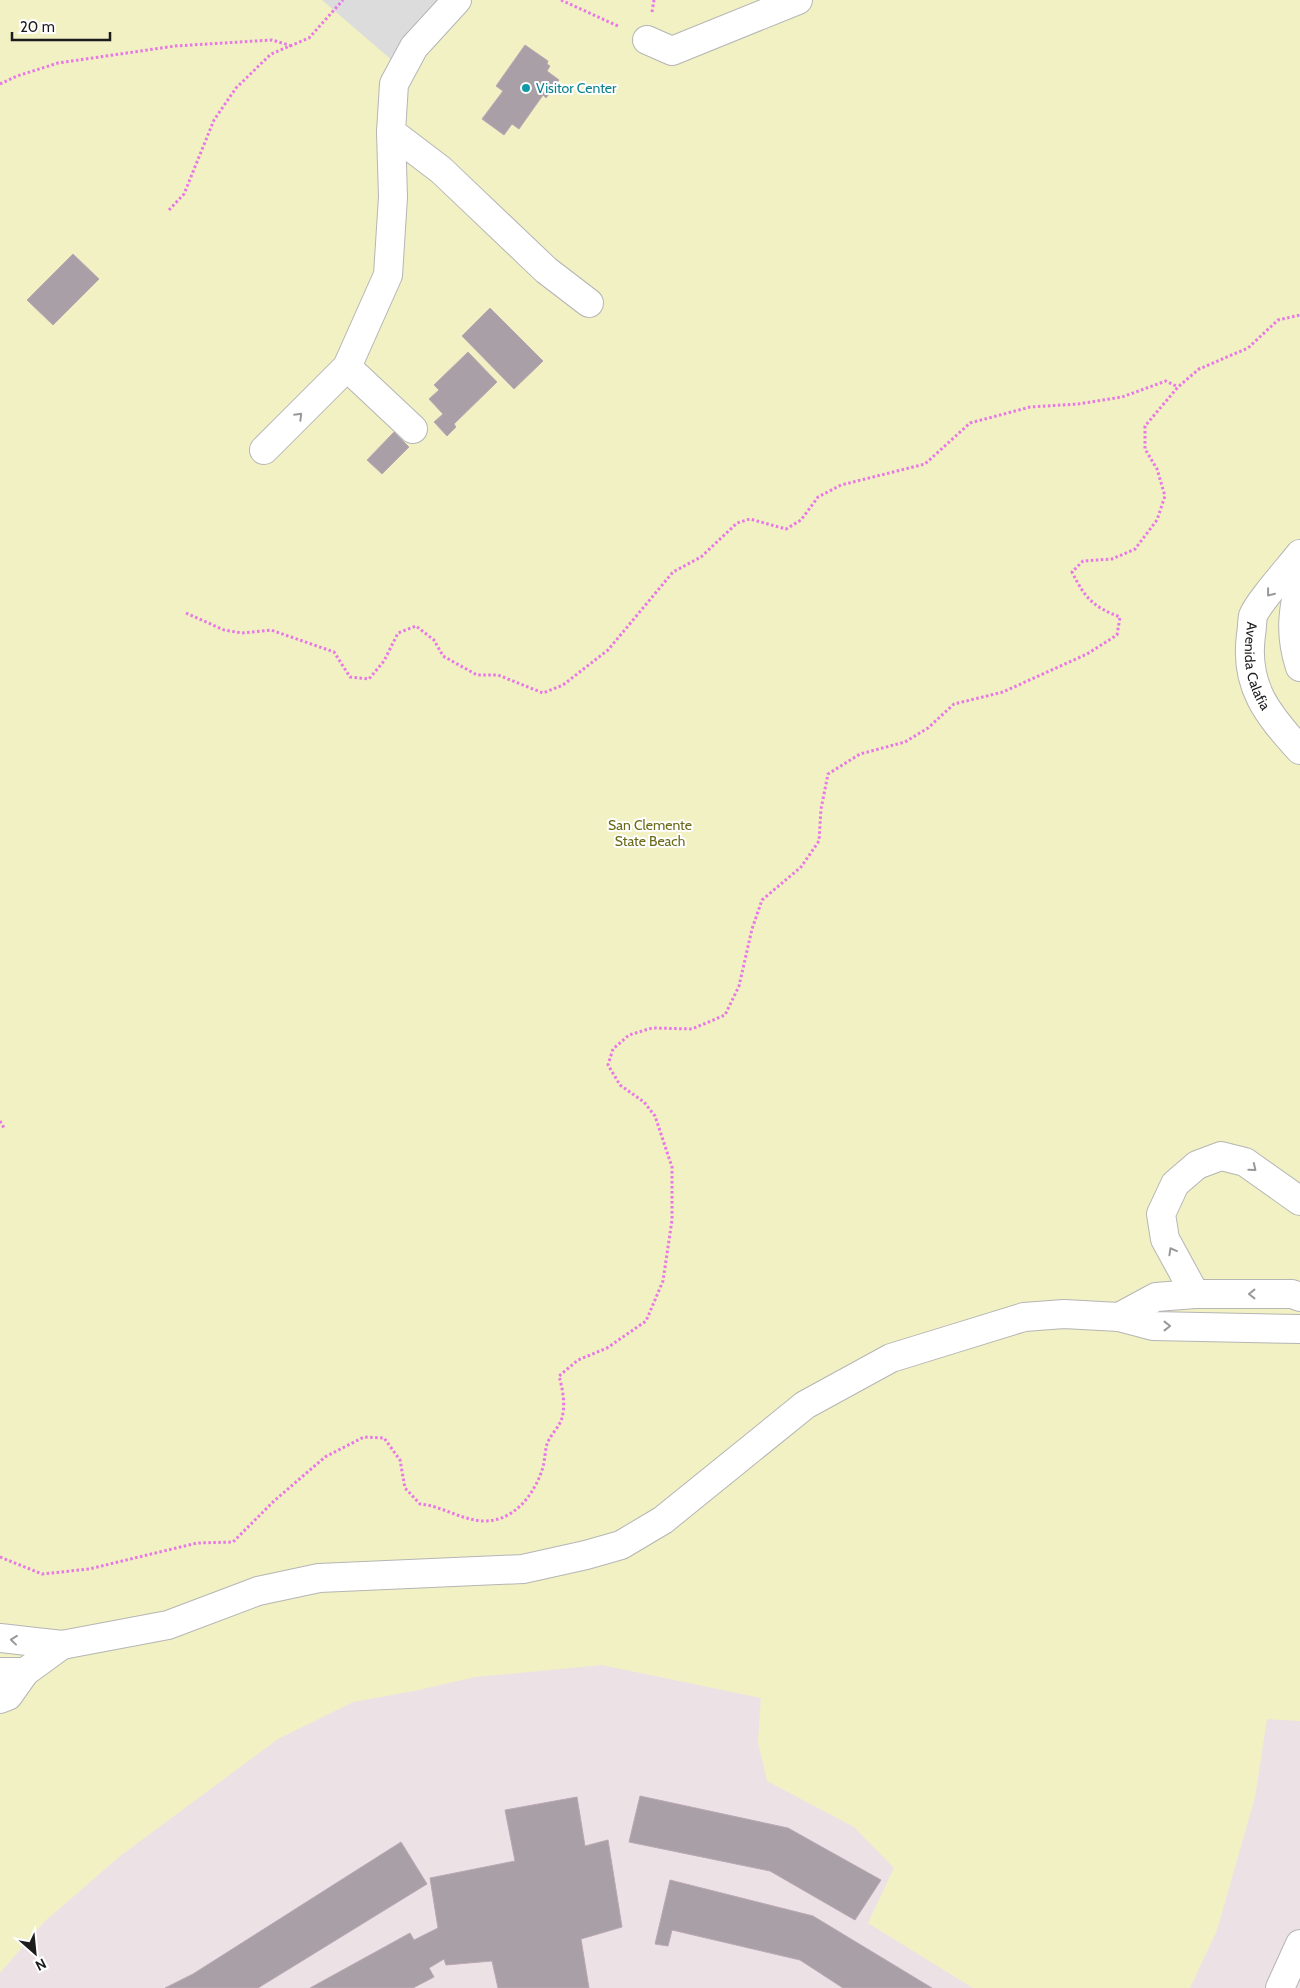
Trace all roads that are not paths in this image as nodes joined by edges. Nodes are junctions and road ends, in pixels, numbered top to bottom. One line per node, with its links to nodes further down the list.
1 (457, 0): 4 (street)
2 (798, 0): 3 (street)
3 (647, 40)
4 (391, 132): 5 (street); 6 (street)
5 (590, 303)
6 (347, 367): 7 (street); 8 (street, one-way to 6)
7 (413, 429)
8 (264, 450)
9 (1300, 554): 12 (street, Avenida Calafia, one-way to 12)
10 (1300, 578): 11 (street)
11 (1300, 667)
12 (1300, 750)
13 (1300, 1201): 14 (street, one-way to 13)
14 (1196, 1294): 15 (street, one-way to 14); 16 (street)
15 (1300, 1297)
16 (1119, 1317): 17 (street, one-way to 17); 19 (street)
17 (1300, 1329)
18 (0, 1638): 19 (street, one-way to 18)
19 (62, 1645): 20 (street)
20 (13, 1672): 21 (street)
21 (0, 1699)
22 (1300, 1944): 23 (street)
23 (1280, 1988)

